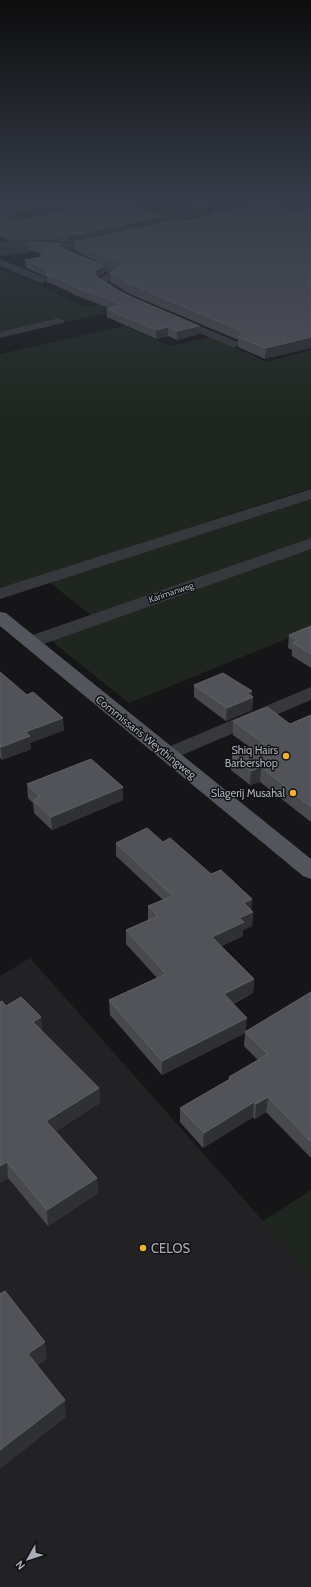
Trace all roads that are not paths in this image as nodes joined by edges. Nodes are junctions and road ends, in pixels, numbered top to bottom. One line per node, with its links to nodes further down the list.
1 (23, 272): 3 (street)
2 (114, 272): 4 (street)
3 (42, 280)
4 (132, 300)
5 (161, 312): 8 (street)
6 (59, 321): 7 (street)
7 (0, 335)
8 (234, 344)
9 (311, 494): 11 (street)
10 (311, 543): 13 (street, Karimanweg)
11 (0, 594)
12 (0, 616): 13 (main road, Commissaris Weythingweg)
13 (30, 642): 15 (main road, Commissaris Weythingweg)
14 (311, 693): 15 (street)
15 (168, 754): 16 (main road, Commissaris Weythingweg)
16 (311, 872)

